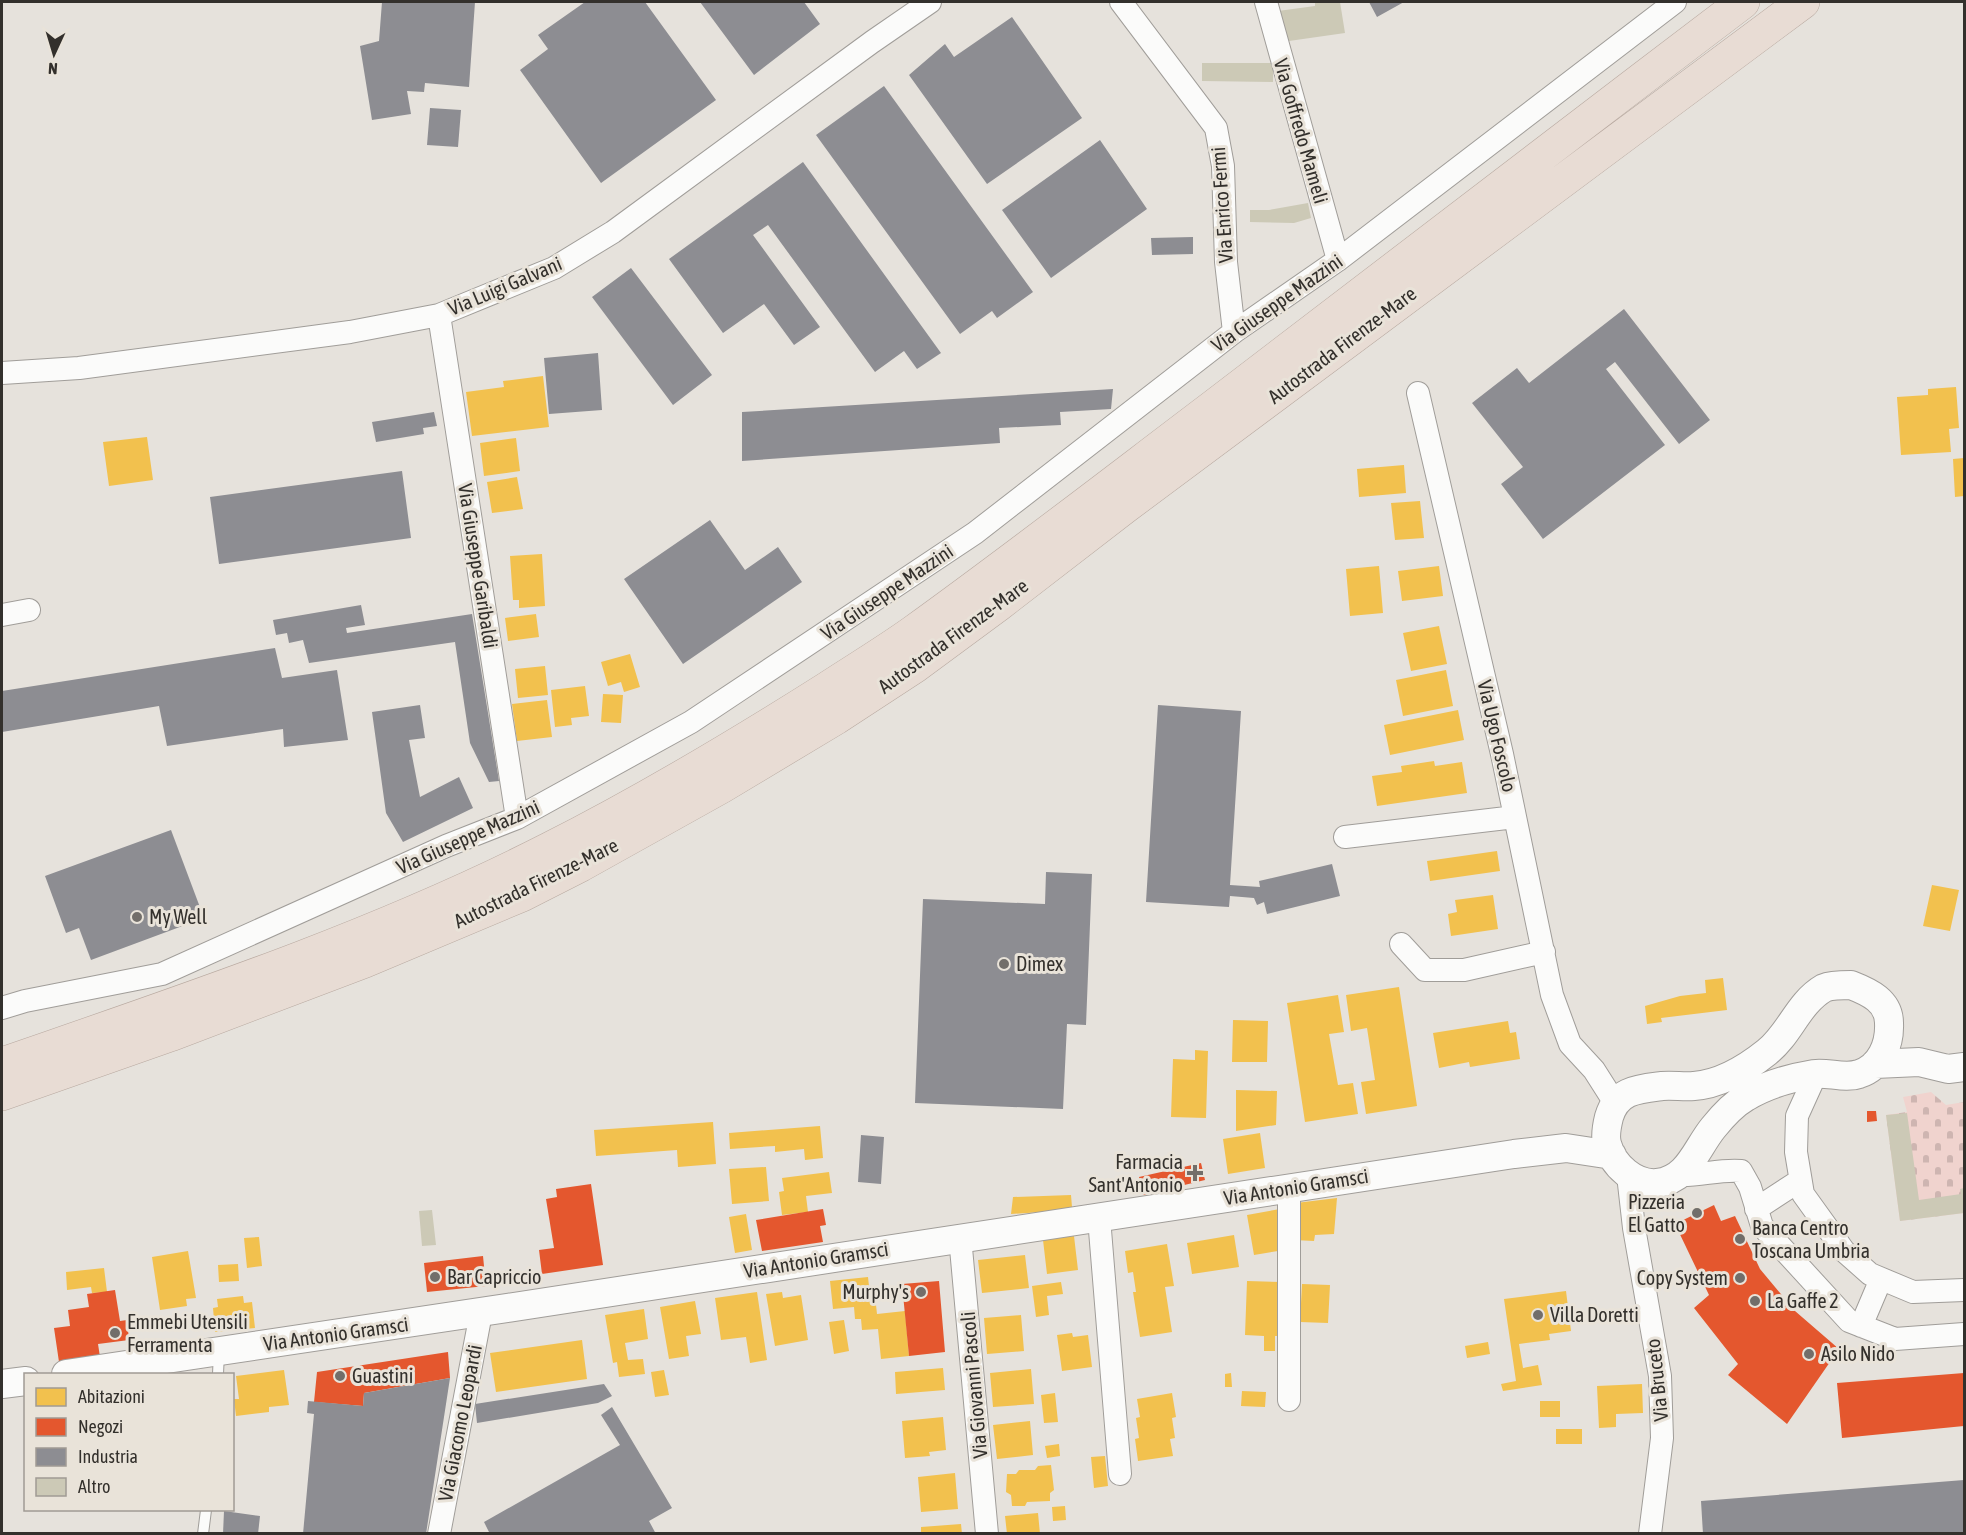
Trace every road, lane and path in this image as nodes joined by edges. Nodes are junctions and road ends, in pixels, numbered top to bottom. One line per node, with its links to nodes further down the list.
1 (930, 2): 8 (street, Via Luigi Galvani)
2 (1122, 2): 9 (street, Via Enrico Fermi)
3 (1266, 2): 7 (street, Via Goffredo Mameli)
4 (1675, 2): 7 (street, Via Giuseppe Mazzini)
5 (1743, 2): 22 (highway, Autostrada Firenze-Mare)
6 (1803, 2): 28 (highway, Autostrada Firenze-Mare)
7 (1338, 260): 9 (street, Via Giuseppe Mazzini)
8 (439, 315): 10 (street, Via Luigi Galvani); 15 (street, Via Giuseppe Garibaldi)
9 (1234, 332): 15 (street, Via Giuseppe Mazzini)
10 (2, 373)
11 (1418, 393): 14 (street, Via Ugo Foscolo)
12 (29, 610): 13 (street)
13 (2, 615)
14 (1515, 817): 16 (street); 18 (street, Via Ugo Foscolo)
15 (517, 818): 19 (street, Via Giuseppe Mazzini)
16 (1345, 837)
17 (1401, 944): 18 (street)
18 (1544, 952): 25 (street, Via Ugo Foscolo)
19 (2, 1008)
20 (1890, 1033): 21 (street); 23 (street); 27 (street)
21 (1919, 1062): 23 (street); 24 (street)
22 (2, 1064)
23 (1875, 1064): 26 (street)
24 (1965, 1067)
25 (1594, 1070): 27 (street, Via Ugo Foscolo); 29 (street, Via Ugo Foscolo)
26 (1816, 1074): 32 (street); 33 (street)
27 (1639, 1088): 29 (street, Via Antonio Gramsci)
28 (2, 1094)
29 (1611, 1114): 30 (street, Via Antonio Gramsci); 31 (street)
30 (1566, 1148): 31 (street, Via Antonio Gramsci); 34 (street, Via Antonio Gramsci)
31 (1620, 1165): 32 (street, Via Antonio Gramsci); 37 (street, Via Bruceto)
32 (1667, 1179): 35 (street); 37 (street)
33 (1799, 1181): 35 (street); 39 (street)
34 (1289, 1188): 36 (street, Via Antonio Gramsci); 48 (street)
35 (1756, 1209): 42 (street)
36 (1099, 1218): 38 (street, Via Antonio Gramsci); 49 (street)
37 (1634, 1228): 54 (street, Via Bruceto)
38 (960, 1237): 41 (street, Via Antonio Gramsci); 53 (street, Via Giovanni Pascoli)
39 (1881, 1279): 40 (street); 42 (street)
40 (1965, 1290)
41 (481, 1313): 44 (street, Via Antonio Gramsci); 52 (street, Via Giacomo Leopardi)
42 (1861, 1326): 43 (street)
43 (1965, 1334)
44 (218, 1363): 45 (street, Via Antonio Gramsci)
45 (80, 1373)
46 (24, 1381): 47 (street)
47 (2, 1384)
48 (1289, 1400)
49 (1120, 1474)
50 (206, 1511): 51 (lane)
51 (203, 1533)
52 (439, 1533)
53 (987, 1533)
54 (1650, 1533)

